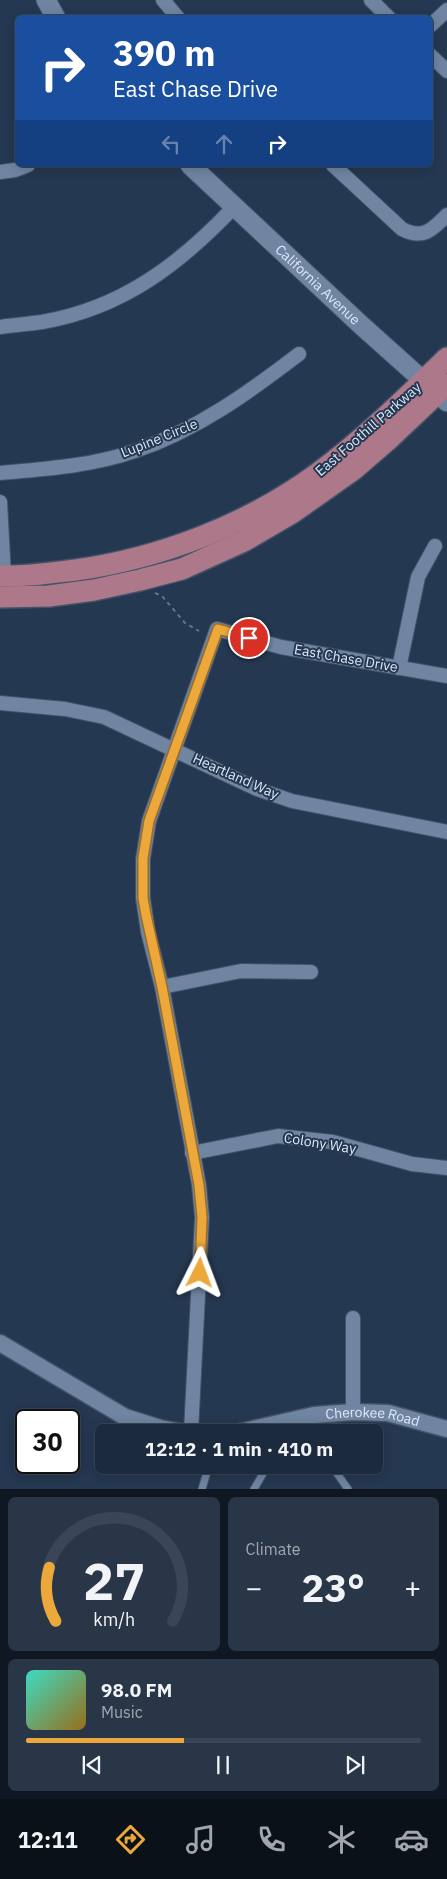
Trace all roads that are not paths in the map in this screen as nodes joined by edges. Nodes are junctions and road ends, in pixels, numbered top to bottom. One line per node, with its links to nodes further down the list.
1 (46, 0): 5 (main road)
2 (163, 0): 6 (street)
3 (370, 0): 7 (street)
4 (447, 10): 8 (street)
5 (54, 15)
6 (176, 15)
7 (386, 15)
8 (433, 23)
9 (433, 58): 10 (street)
10 (447, 71)
11 (23, 167): 14 (street)
12 (192, 167): 15 (main road, California Avenue)
13 (335, 167): 16 (street)
14 (0, 172)
15 (235, 206): 17 (street); 20 (main road, California Avenue)
16 (447, 215)
17 (0, 327)
18 (299, 354): 21 (street, Lupine Circle)
19 (447, 358): 20 (main road, East Foothill Parkway)
20 (439, 390): 24 (main road, East Foothill Parkway); 25 (main road, East Foothill Parkway)
21 (0, 473)
22 (0, 502): 24 (street)
23 (435, 546): 26 (street)
24 (1, 579)
25 (0, 597)
26 (399, 668): 27 (street, East Chase Drive); 29 (street, East Chase Drive)
27 (447, 676)
28 (0, 703): 29 (street, Heartland Way)
29 (174, 749): 30 (street, Heartland Way); 32 (street)
30 (447, 832)
31 (311, 972): 32 (street)
32 (162, 987): 33 (street)
33 (192, 1153): 34 (street, Colony Way); 40 (street)
34 (447, 1168)
35 (353, 1318): 37 (street)
36 (0, 1343): 39 (street)
37 (353, 1412): 38 (street, Cherokee Road); 43 (street, Cherokee Road)
38 (306, 1417): 41 (street, Cherokee Road); 42 (lane)
39 (147, 1424)
40 (191, 1424)
41 (285, 1424)
42 (308, 1424)
43 (447, 1429)
44 (206, 1474): 47 (lane)
45 (263, 1474): 48 (lane)
46 (337, 1474): 49 (lane)
47 (202, 1489)
48 (254, 1489)
49 (348, 1489)

